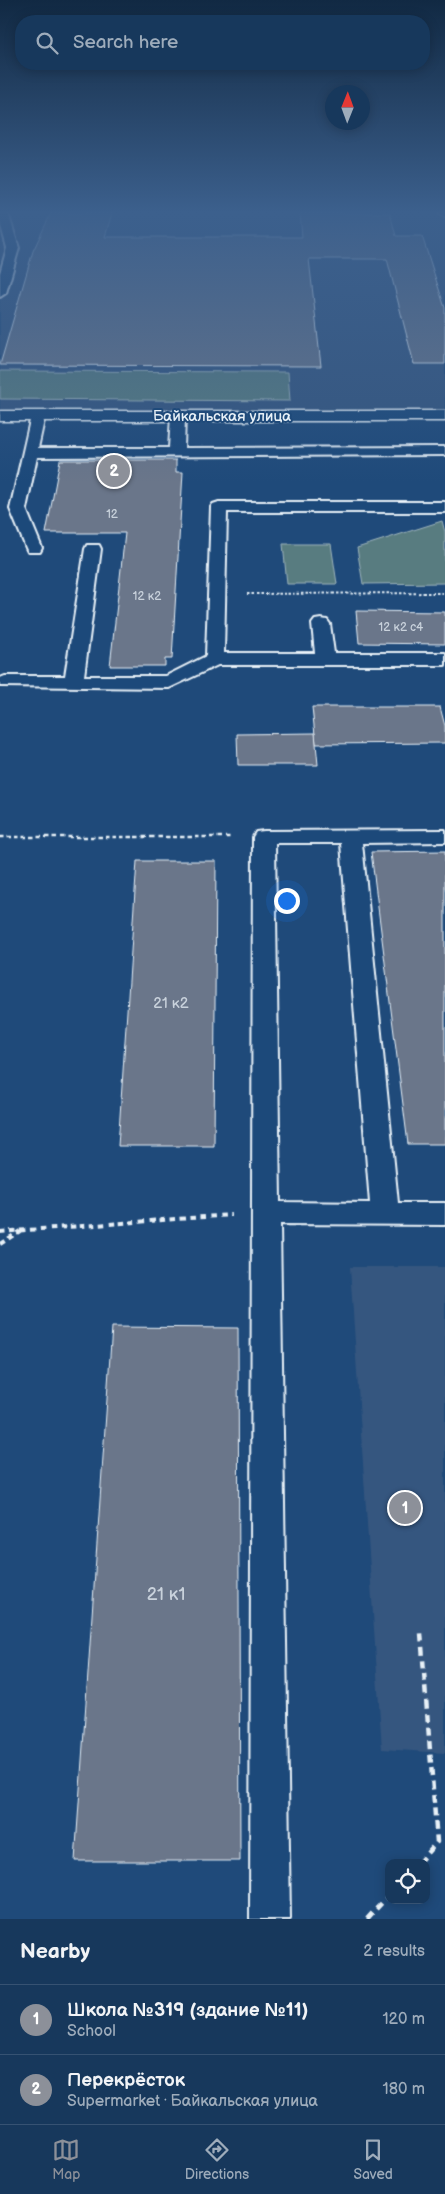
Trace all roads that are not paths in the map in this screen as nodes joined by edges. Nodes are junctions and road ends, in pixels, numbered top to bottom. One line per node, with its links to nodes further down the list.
1 (0, 416): 2 (street, Байкальская улица)
2 (38, 416): 3 (street, Байкальская улица); 6 (lane)
3 (178, 416): 4 (street, Байкальская улица); 7 (lane)
4 (445, 416)
5 (445, 451): 7 (lane)
6 (30, 452): 7 (lane); 9 (lane)
7 (176, 452)
8 (445, 507): 12 (lane)
9 (34, 548)
10 (93, 550): 16 (lane)
11 (321, 624): 13 (lane)
12 (215, 659): 13 (lane); 16 (lane)
13 (325, 659): 14 (lane)
14 (445, 659)
15 (5, 682): 16 (lane)
16 (74, 682)
17 (445, 836): 18 (lane)
18 (351, 837): 19 (lane); 20 (lane)
19 (265, 1212): 20 (lane); 22 (lane)
20 (385, 1214): 21 (lane)
21 (445, 1214)
22 (270, 1919)

